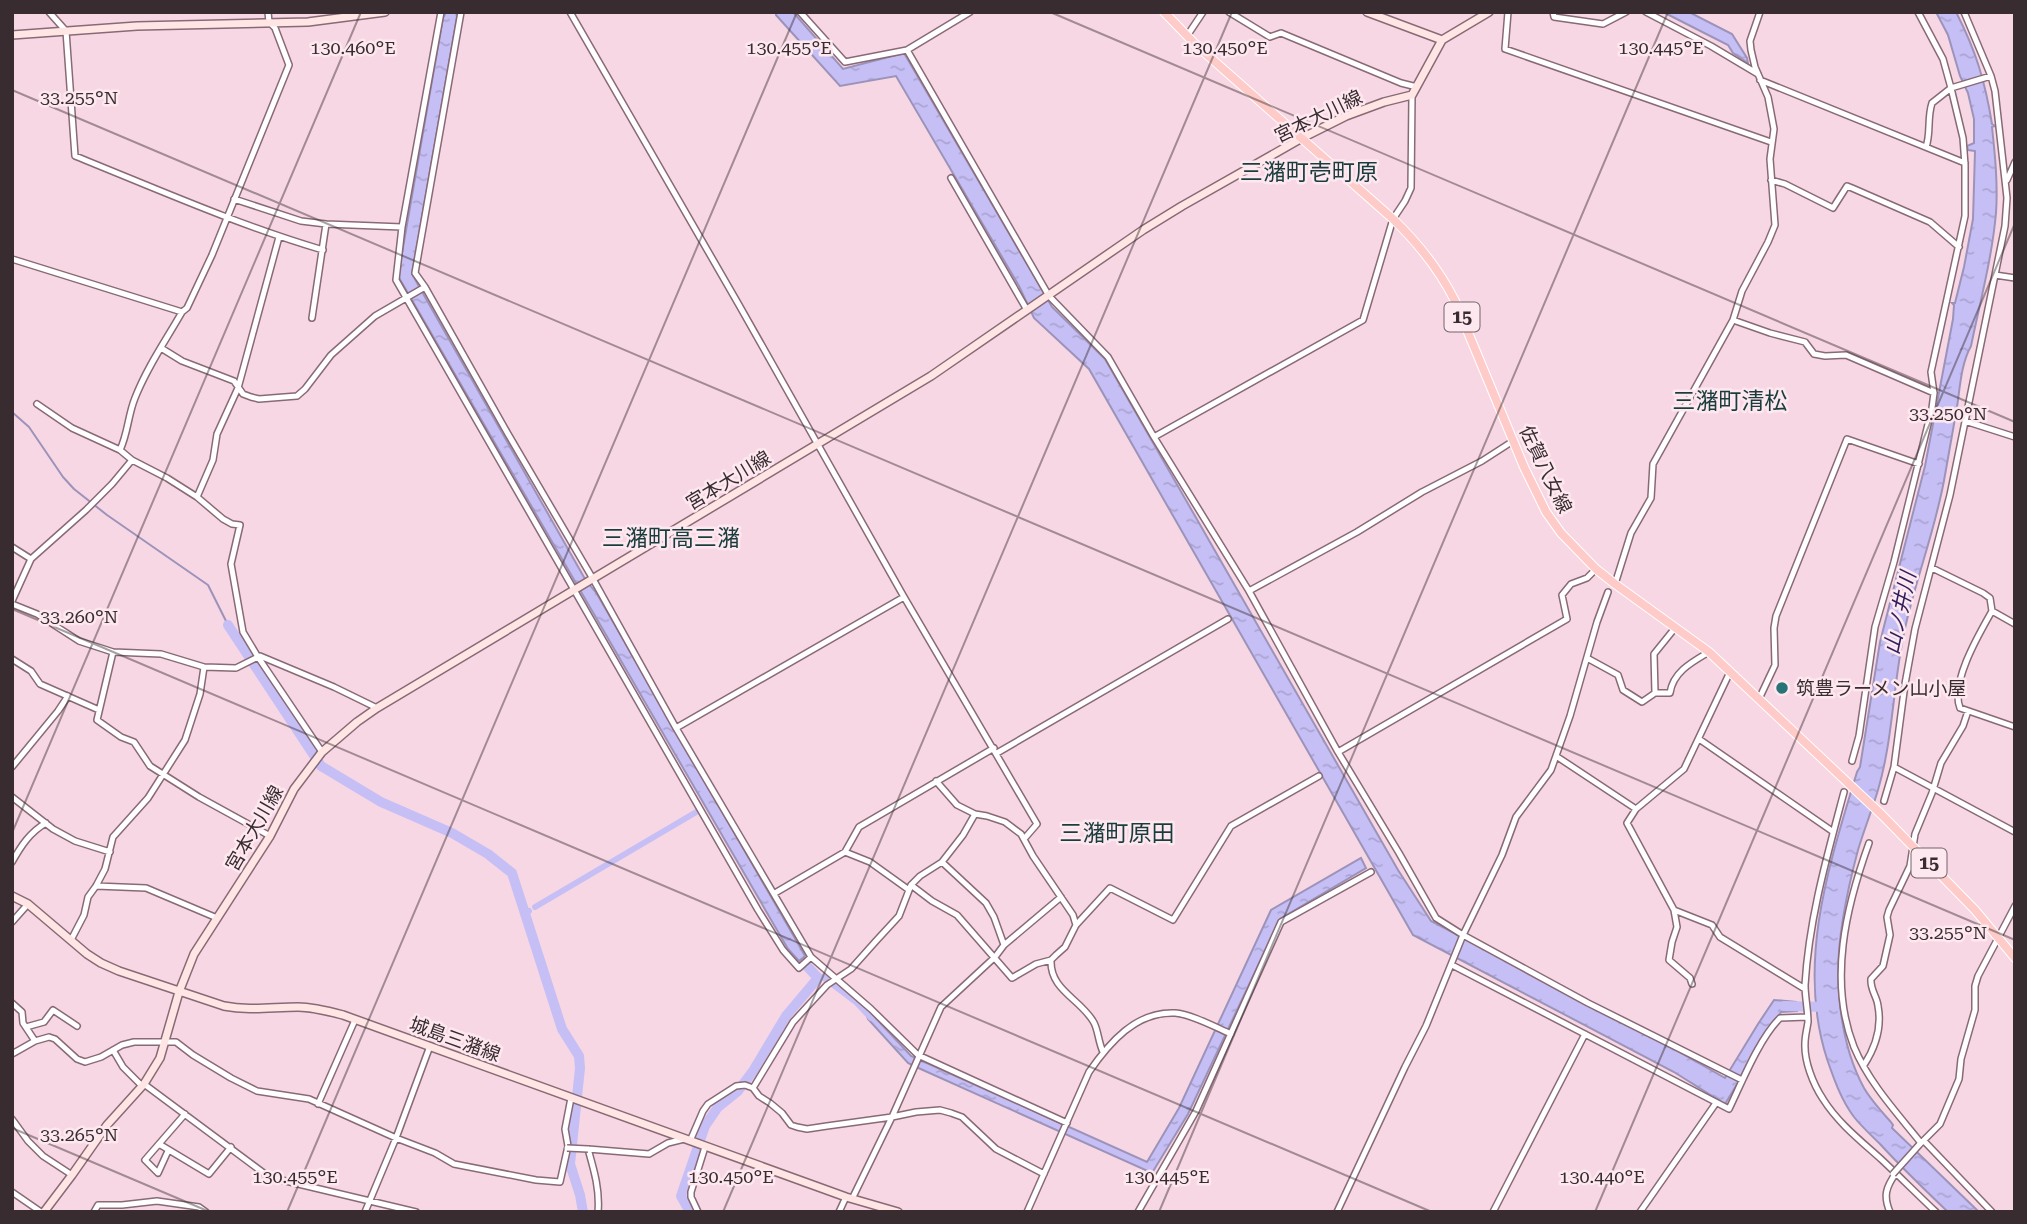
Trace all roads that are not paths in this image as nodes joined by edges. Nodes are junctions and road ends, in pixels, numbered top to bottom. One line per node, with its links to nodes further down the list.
1 (49, 12): 22 (street)
2 (268, 12): 21 (street)
3 (385, 12): 21 (main road)
4 (441, 12): 44 (street)
5 (461, 12): 51 (street)
6 (570, 12): 66 (street)
7 (800, 12): 26 (street)
8 (970, 12): 26 (street)
9 (1164, 12): 24 (main road, 佐賀八女線 / 15)
10 (1203, 12): 24 (street)
11 (1229, 12): 29 (street)
12 (1367, 12): 25 (main road)
13 (1489, 12): 25 (main road)
14 (1508, 12): 33 (street)
15 (1553, 12): 16 (street)
16 (1626, 12)
17 (1646, 12): 27 (street)
18 (1760, 12): 27 (street)
19 (1918, 12): 30 (street)
20 (1964, 12): 28 (street)
21 (269, 22): 22 (main road); 40 (street)
22 (66, 31): 23 (main road); 41 (street)
23 (12, 36)
24 (1187, 36): 32 (main road, 佐賀八女線 / 15)
25 (1442, 40): 29 (main road)
26 (907, 50): 52 (street)
27 (1759, 77): 33 (street); 34 (street)
28 (1989, 77): 30 (street); 39 (street)
29 (1417, 87): 31 (main road)
30 (1954, 87): 34 (street); 36 (street)
31 (1412, 95): 32 (main road, 宮本大川線); 42 (street)
32 (1302, 138): 42 (main road, 佐賀八女線 / 15); 52 (main road, 宮本大川線)
33 (1772, 142): 38 (street)
34 (1926, 147): 36 (street)
35 (2015, 162): 39 (street)
36 (1965, 163): 46 (street)
37 (951, 178): 54 (street)
38 (1771, 180): 46 (street); 57 (street)
39 (2006, 182): 49 (street)
40 (234, 199): 41 (street); 43 (street)
41 (226, 217): 45 (street); 55 (street)
42 (1393, 219): 63 (street); 65 (main road, 佐賀八女線 / 15)
43 (326, 224): 44 (street); 47 (street)
44 (402, 228): 53 (street)
45 (279, 237): 47 (street); 59 (street)
46 (1959, 247): 60 (street)
47 (323, 250): 56 (street)
48 (12, 259): 55 (street)
49 (1995, 275): 50 (street); 62 (street)
50 (2015, 278)
51 (425, 287): 53 (street); 75 (street)
52 (1048, 297): 54 (main road, 宮本大川線); 63 (street)
53 (405, 299): 59 (street); 77 (street)
54 (1029, 309): 66 (main road, 宮本大川線)
55 (182, 312): 58 (street)
56 (312, 318)
57 (1733, 320): 60 (street); 76 (street)
58 (161, 348): 59 (street); 67 (street)
59 (238, 388): 70 (street)
60 (1934, 393): 69 (street)
61 (37, 404): 67 (street)
62 (1965, 421): 64 (street); 73 (street)
63 (1154, 437): 78 (street)
64 (2015, 438)
65 (1513, 441): 74 (main road, 佐賀八女線 / 15); 78 (street)
66 (818, 444): 75 (main road, 宮本大川線); 80 (street)
67 (120, 450): 68 (street)
68 (132, 460): 70 (street); 72 (street)
69 (1919, 464): 95 (street); 106 (street)
70 (197, 497): 88 (street)
71 (12, 547): 72 (street)
72 (31, 559): 81 (street)
73 (1932, 568): 82 (street); 108 (street)
74 (1596, 569): 76 (main road, 佐賀八女線 / 15); 103 (street)
75 (592, 580): 77 (main road, 宮本大川線); 99 (street)
76 (1615, 584): 85 (main road, 佐賀八女線 / 15)
77 (576, 589): 96 (main road, 宮本大川線); 145 (street)
78 (1249, 591): 103 (street)
79 (1608, 592): 89 (street)
80 (905, 597): 99 (street); 102 (street)
81 (12, 603): 86 (street)
82 (1992, 611): 84 (street); 98 (street)
83 (1228, 619): 102 (street)
84 (2015, 624)
85 (1675, 628): 87 (main road, 佐賀八女線 / 15); 93 (street)
86 (113, 652): 91 (street); 97 (street)
87 (1709, 652): 92 (main road, 佐賀八女線 / 15); 93 (street)
88 (258, 657): 91 (street); 96 (street); 104 (street)
89 (1587, 658): 93 (street); 105 (street)
90 (12, 659): 94 (street)
91 (204, 667): 109 (street)
92 (1730, 671): 95 (main road, 佐賀八女線 / 15); 101 (street)
93 (1655, 694)
94 (68, 696): 97 (street); 107 (street)
95 (1759, 699): 112 (main road, 佐賀八女線 / 15)
96 (377, 708): 104 (main road, 宮本大川線)
97 (99, 710): 109 (street)
98 (1968, 711): 100 (street); 113 (street)
99 (676, 727): 132 (street)
100 (2015, 727)
101 (1699, 739): 116 (street); 119 (street)
102 (995, 751): 111 (street); 122 (street)
103 (1338, 752): 141 (street)
104 (321, 754): 121 (main road, 宮本大川線)
105 (1556, 756): 116 (street); 141 (street)
106 (1852, 761)
107 (12, 767)
108 (1894, 767): 113 (street); 115 (street)
109 (164, 775): 121 (street); 125 (street)
110 (1320, 776): 140 (street)
111 (936, 781): 117 (street); 126 (street)
112 (1846, 788): 119 (street); 124 (main road, 佐賀八女線 / 15)
113 (1933, 788): 120 (street); 124 (street)
114 (12, 797): 118 (street)
115 (1884, 800)
116 (1636, 809): 137 (street)
117 (975, 814): 122 (street); 128 (street)
118 (46, 823): 125 (street); 127 (street)
119 (1832, 831): 152 (street)
120 (2015, 832)
121 (270, 836): 138 (main road, 宮本大川線)
122 (1024, 839): 134 (street)
123 (1869, 843): 168 (street)
124 (1913, 846): 142 (main road, 佐賀八女線 / 15); 168 (street)
125 (110, 852): 130 (street)
126 (845, 852): 131 (street); 132 (street)
127 (13, 859)
128 (942, 862): 131 (street); 144 (street)
129 (1371, 872): 159 (street)
130 (96, 887): 138 (street); 143 (street)
131 (911, 887): 146 (street); 150 (street)
132 (775, 893): 145 (street)
133 (12, 896): 135 (main road, 城島三潴線)
134 (1061, 897): 140 (street); 144 (street)
135 (28, 904): 139 (street); 143 (main road, 城島三潴線)
136 (2015, 906): 142 (street)
137 (1674, 910): 151 (street); 152 (street)
138 (217, 918): 153 (main road, 宮本大川線)
139 (12, 922)
140 (1076, 925): 148 (street)
141 (1463, 935): 149 (street); 169 (street)
142 (1998, 937): 147 (main road, 佐賀八女線 / 15); 181 (street)
143 (71, 940): 153 (main road, 城島三潴線)
144 (1004, 945): 146 (street)
145 (811, 957): 150 (street)
146 (995, 957): 148 (street); 167 (street)
147 (2015, 958)
148 (1051, 960): 165 (street)
149 (1452, 965): 160 (street); 205 (street)
150 (831, 981): 167 (street); 171 (street)
151 (1692, 984)
152 (1806, 991): 155 (street)
153 (179, 992): 156 (main road, 城島三潴線); 162 (main road, 宮本大川線)
154 (12, 1003): 158 (street)
155 (1807, 1017): 169 (street); 189 (street)
156 (355, 1020): 163 (main road, 城島三潴線); 174 (street)
157 (77, 1026): 158 (street)
158 (26, 1027): 161 (street)
159 (1231, 1034): 165 (street); 204 (street)
160 (1585, 1034): 173 (street); 206 (street)
161 (35, 1041): 164 (street); 166 (street)
162 (165, 1042): 164 (street); 170 (main road, 宮本大川線); 174 (street)
163 (430, 1046): 172 (main road, 城島三潴線); 179 (street)
164 (113, 1050): 170 (street)
165 (1103, 1052): 178 (street)
166 (12, 1054)
167 (918, 1056): 176 (street); 178 (street)
168 (1864, 1065): 181 (street)
169 (1742, 1080): 173 (street)
170 (143, 1085): 175 (street); 190 (main road, 宮本大川線)
171 (753, 1088): 176 (street); 180 (street)
172 (571, 1098): 180 (main road, 城島三潴線); 184 (street)
173 (1716, 1103): 207 (street)
174 (318, 1104): 179 (street)
175 (185, 1114): 182 (street); 183 (street)
176 (892, 1117): 188 (street); 192 (street)
177 (12, 1119): 190 (street)
178 (1067, 1124): 188 (street)
179 (396, 1138): 184 (street); 193 (street)
180 (687, 1140): 185 (main road, 城島三潴線); 186 (street)
181 (1922, 1143): 189 (street, bridge); 210 (street)
182 (159, 1144): 187 (street); 187 (street)
183 (231, 1147): 187 (street); 193 (street)
184 (567, 1147): 186 (street, bridge)
185 (705, 1147): 192 (main road, 城島三潴線); 200 (street)
186 (588, 1149): 199 (street)
187 (168, 1151)
188 (1044, 1174): 203 (street)
189 (1894, 1174): 208 (street); 209 (street)
190 (72, 1175): 194 (main road, 宮本大川線)
191 (12, 1192): 194 (street)
192 (849, 1198): 201 (street); 202 (main road, 城島三潴線)
193 (370, 1202): 197 (street); 198 (street)
194 (42, 1212)
195 (94, 1212): 196 (street)
196 (206, 1212)
197 (365, 1212)
198 (416, 1212)
199 (598, 1212)
200 (698, 1212)
201 (839, 1212)
202 (898, 1212)
203 (1027, 1212)
204 (1138, 1212)
205 (1337, 1212)
206 (1493, 1212)
207 (1640, 1212)
208 (1890, 1212)
209 (1936, 1212)
210 (1992, 1212)

